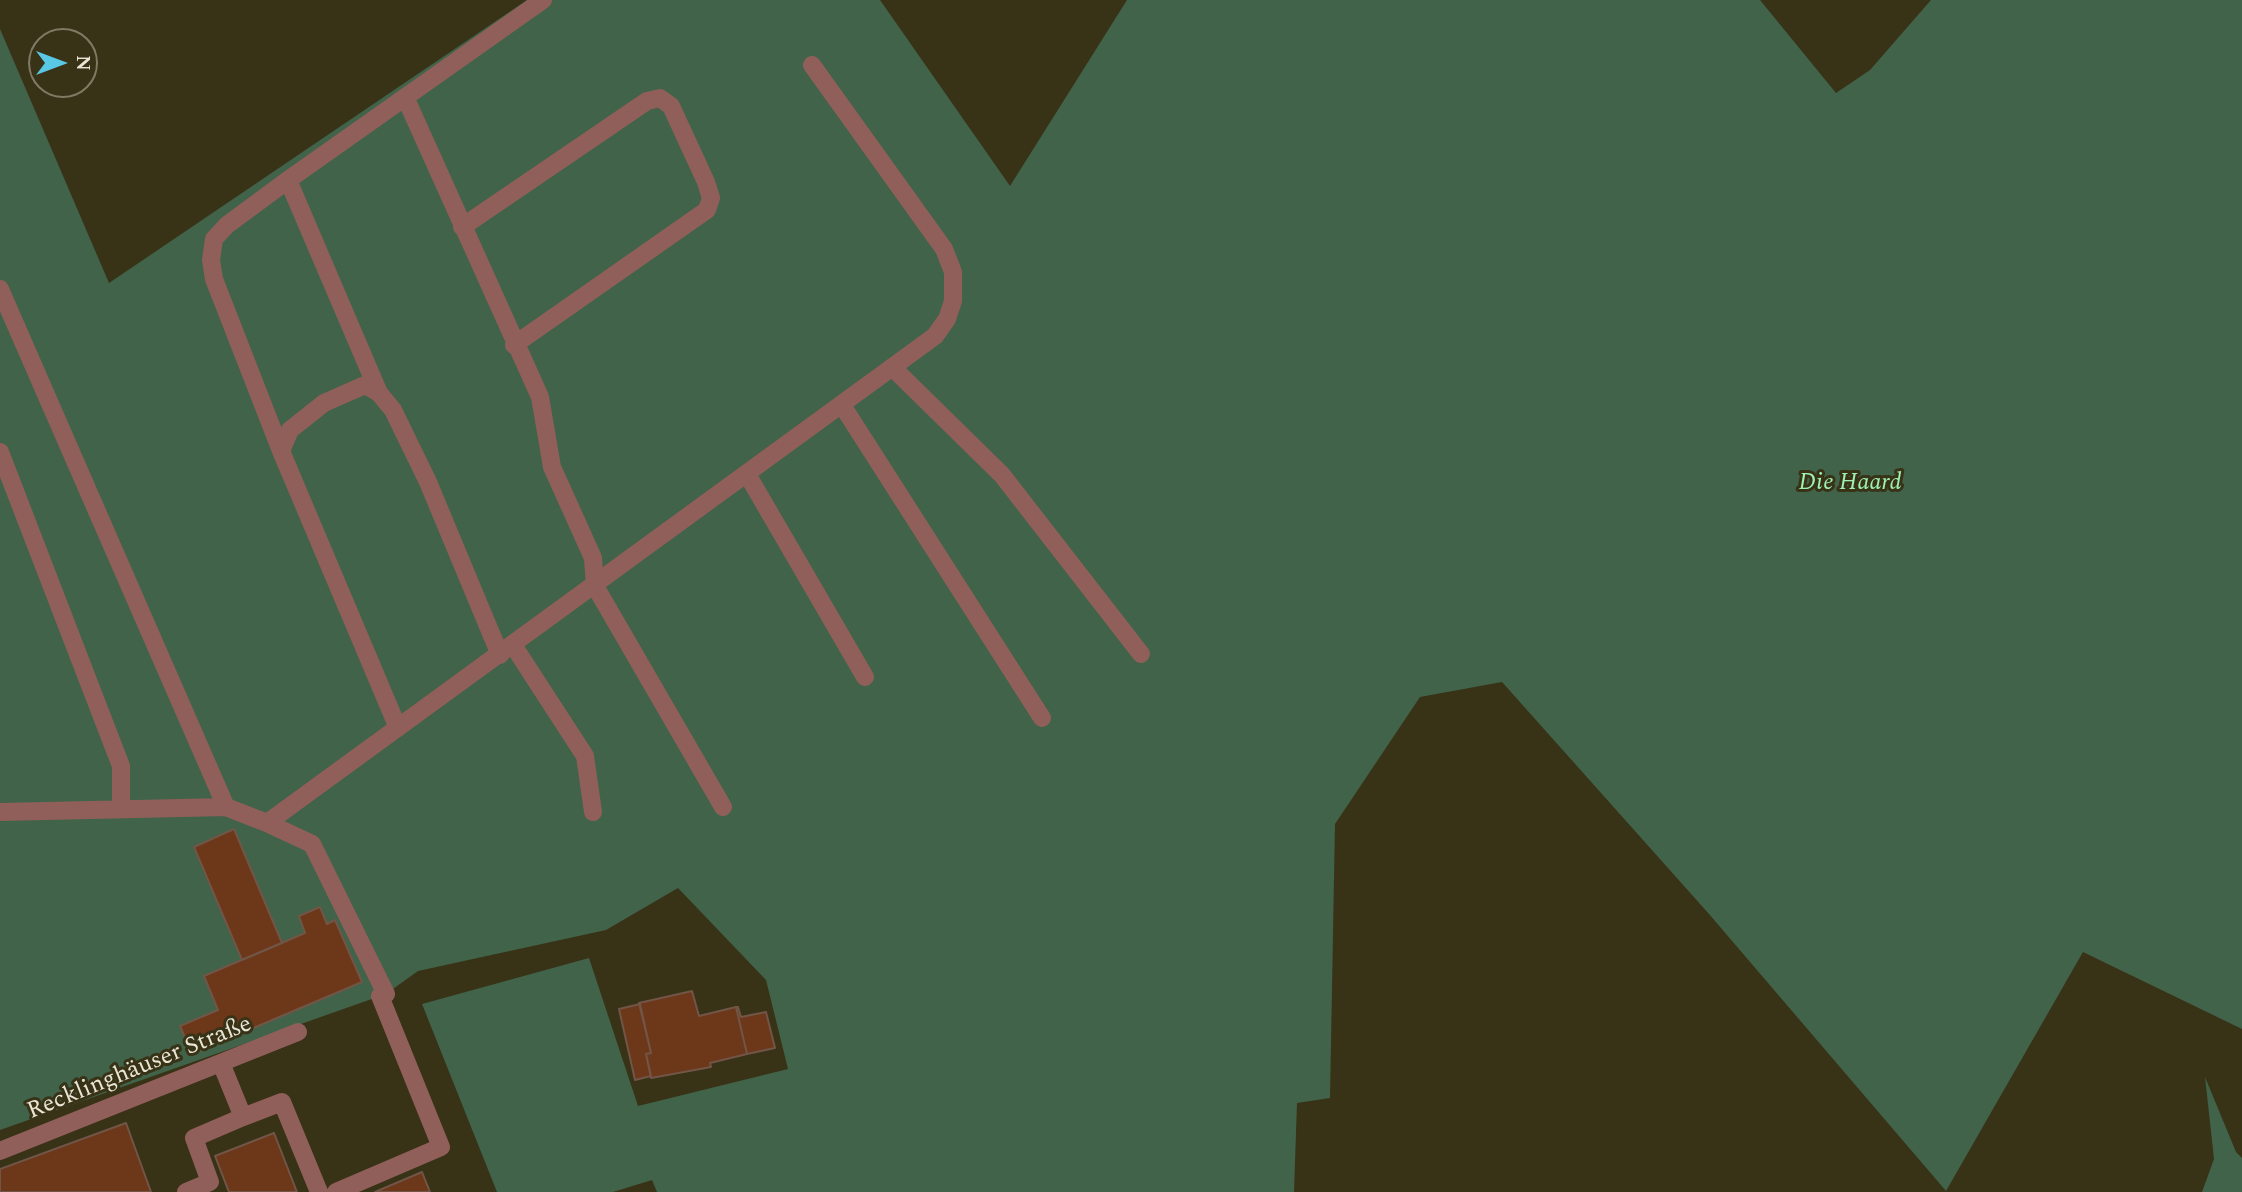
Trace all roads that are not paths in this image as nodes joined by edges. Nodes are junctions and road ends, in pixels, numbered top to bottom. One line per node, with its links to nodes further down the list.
1 (543, 0): 3 (lane)
2 (812, 65): 8 (lane)
3 (406, 99): 4 (lane); 5 (lane)
4 (288, 180): 9 (lane); 12 (lane)
5 (462, 227): 7 (lane); 7 (lane)
6 (0, 289): 20 (lane)
7 (514, 345): 14 (lane)
8 (892, 367): 10 (lane); 16 (lane)
9 (379, 393): 12 (lane); 15 (lane)
10 (842, 404): 13 (lane); 18 (lane)
11 (0, 452): 22 (lane)
12 (281, 452): 19 (lane)
13 (747, 474): 14 (lane); 17 (lane)
14 (595, 586): 15 (lane); 21 (lane)
15 (506, 650): 19 (lane); 24 (lane)
16 (1141, 654)
17 (865, 677)
18 (1042, 718)
19 (398, 728): 25 (lane)
20 (226, 807): 22 (lane); 25 (lane)
21 (723, 807)
22 (121, 809): 23 (lane)
23 (0, 812)
24 (593, 813)
25 (267, 823): 32 (lane)
26 (298, 1032): 27 (lane, Recklinghäuser Straße)
27 (221, 1063): 28 (lane); 29 (lane, Recklinghäuser Straße)
28 (243, 1117): 30 (lane); 31 (lane)
29 (0, 1151)
30 (187, 1192)
31 (319, 1192)
32 (336, 1192)

